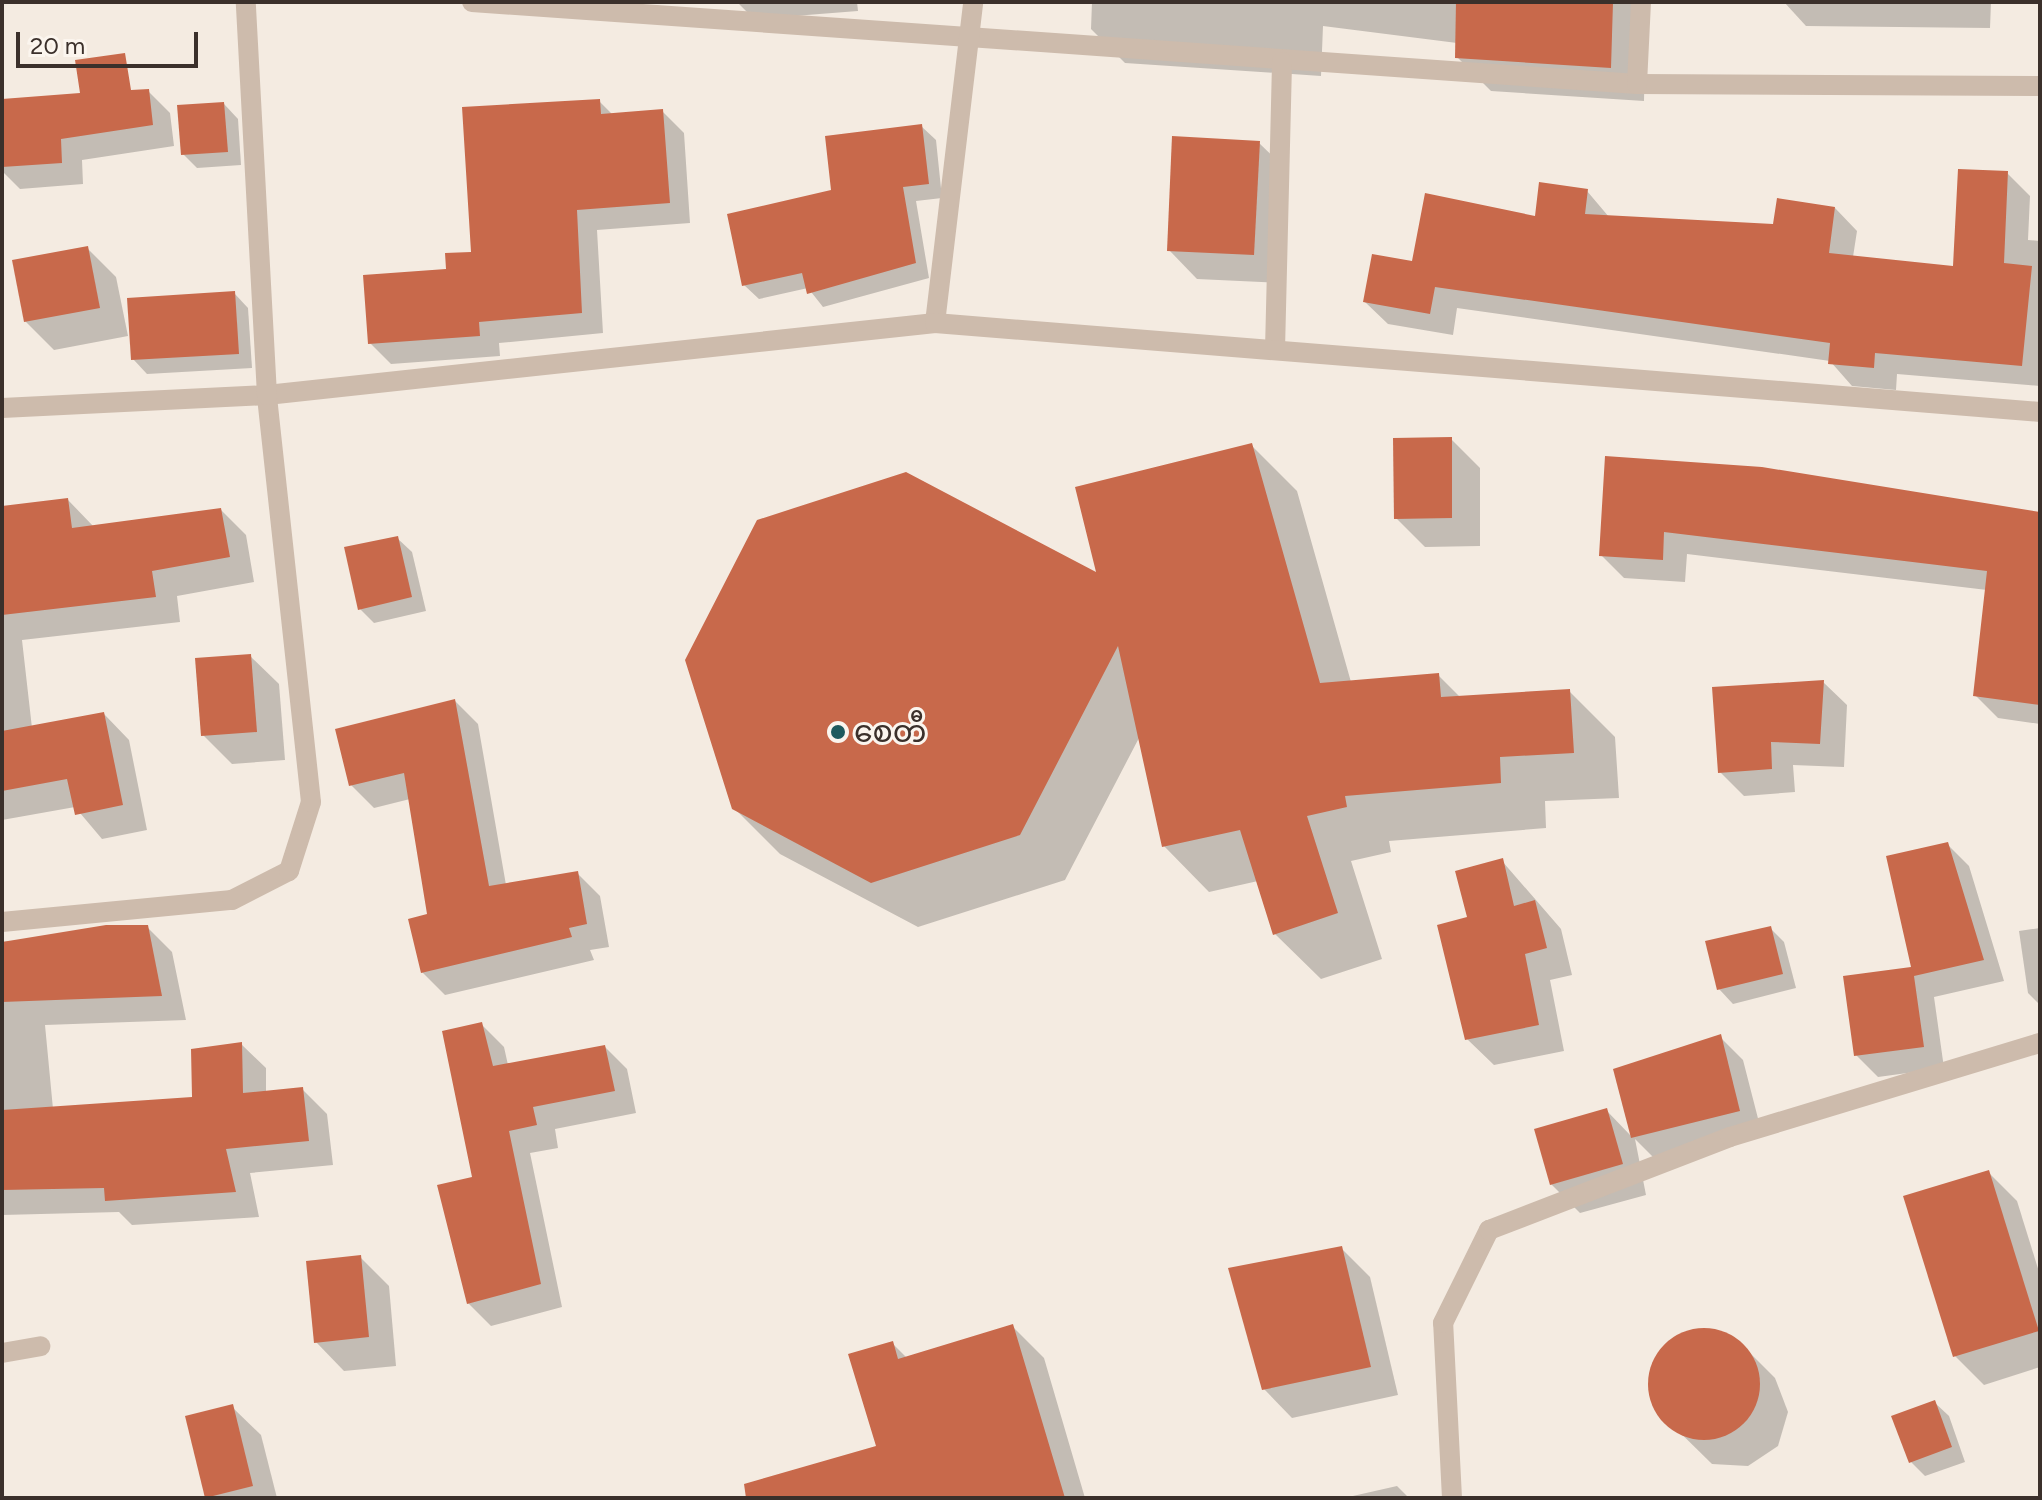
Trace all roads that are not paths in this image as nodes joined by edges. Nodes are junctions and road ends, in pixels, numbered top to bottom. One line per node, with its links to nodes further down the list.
1 (246, 2): 11 (street)
2 (472, 2): 5 (street)
3 (973, 2): 5 (street)
4 (1641, 2): 7 (street)
5 (972, 42): 6 (street); 9 (street)
6 (1282, 62): 7 (street); 10 (street)
7 (1637, 84): 8 (street)
8 (2040, 86)
9 (935, 323): 10 (street); 11 (street)
10 (1275, 350): 13 (street)
11 (267, 395): 12 (street); 14 (street)
12 (2, 408)
13 (2040, 412)
14 (2, 922)
15 (2040, 1043): 18 (street)
16 (40, 1346): 17 (street)
17 (2, 1353)
18 (1452, 1498)

